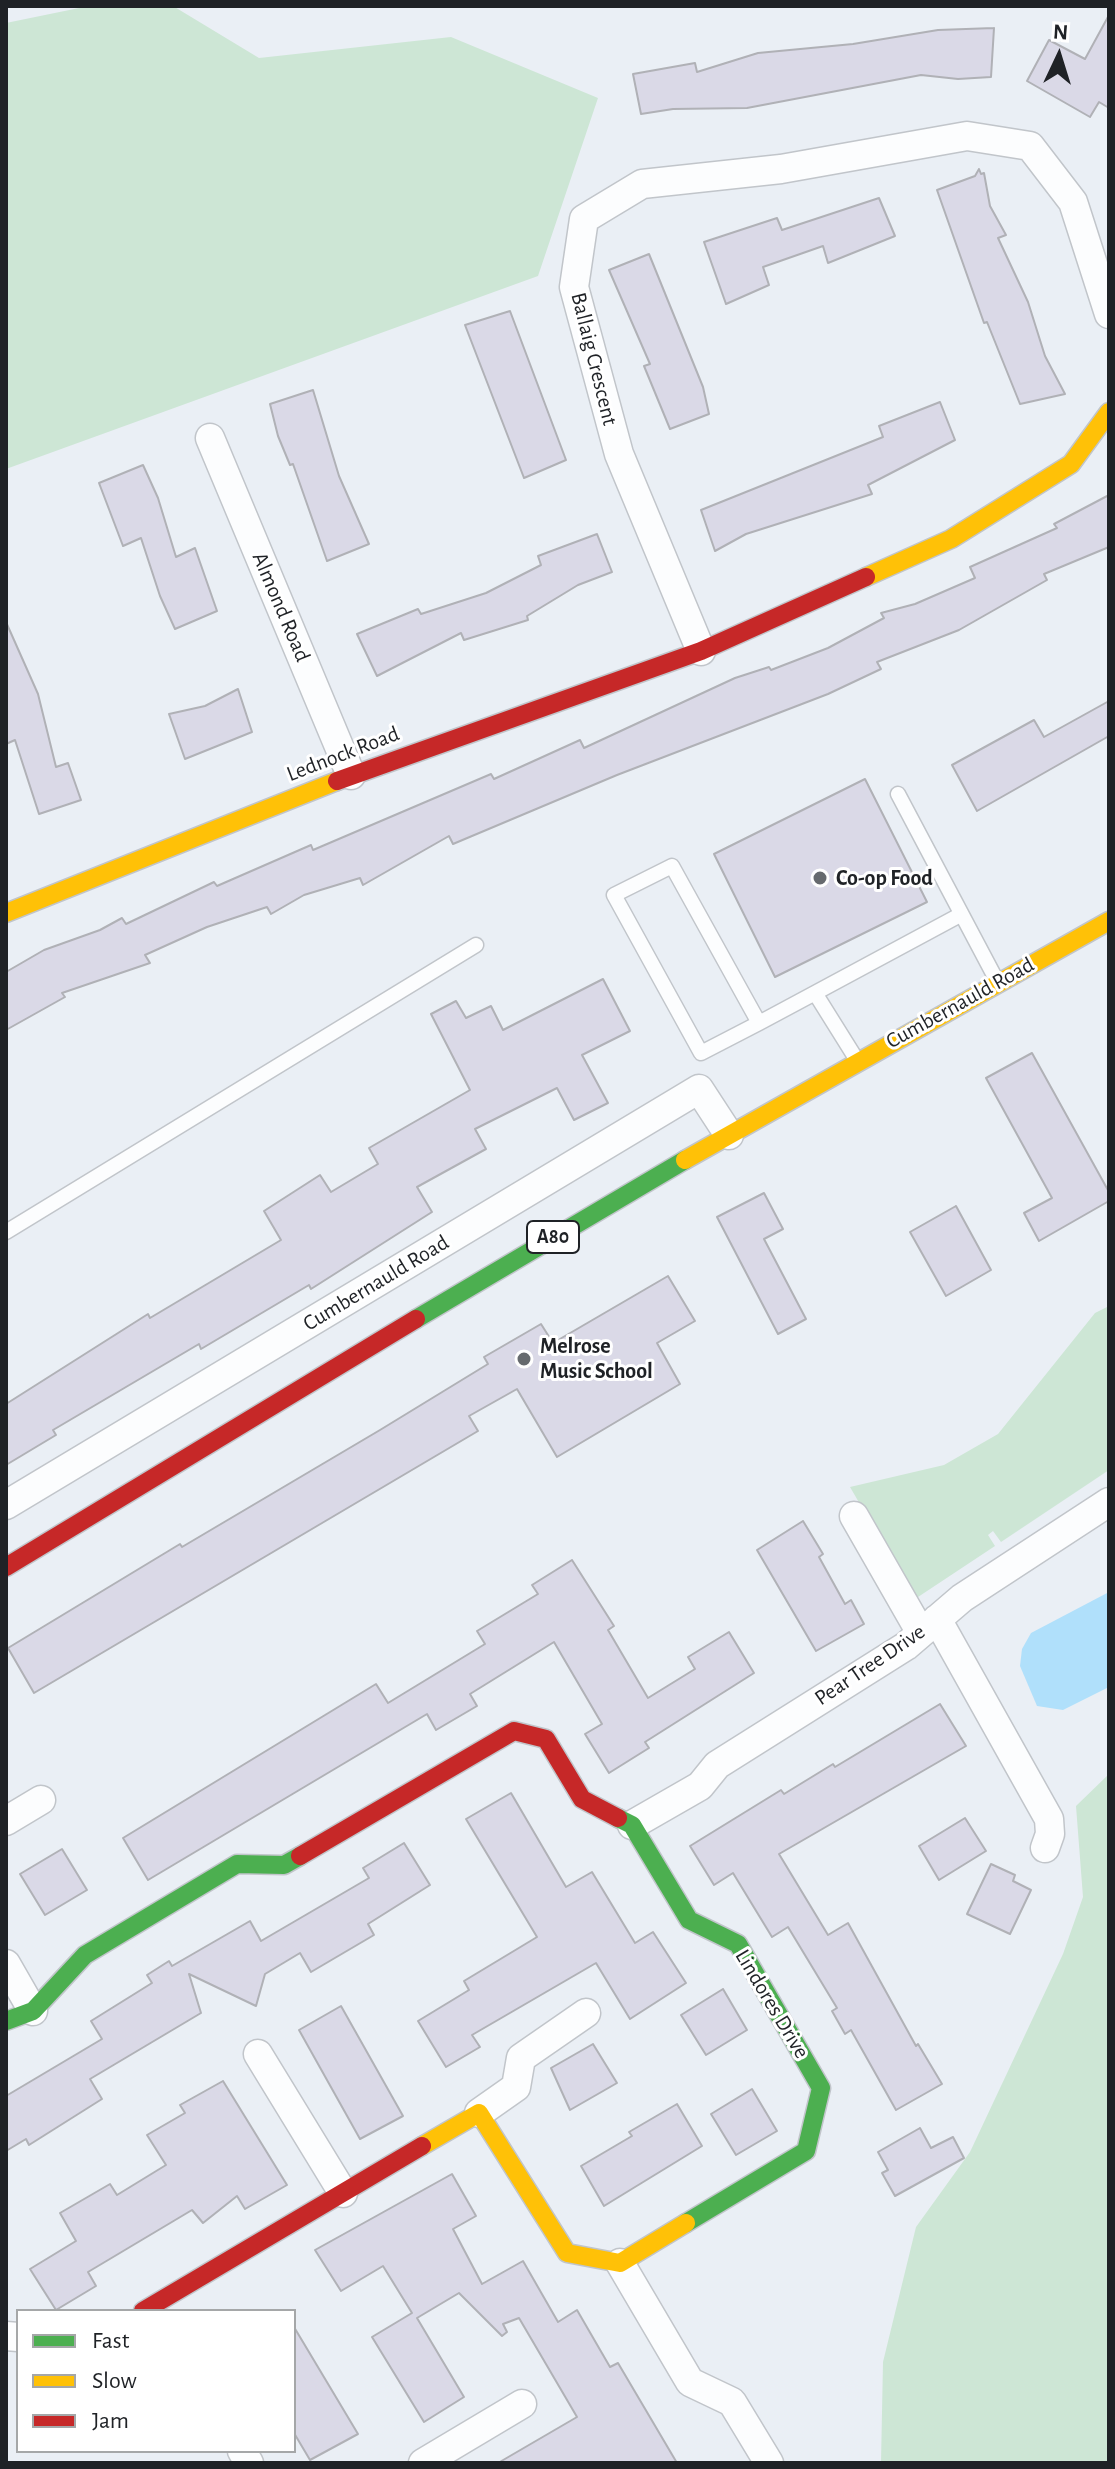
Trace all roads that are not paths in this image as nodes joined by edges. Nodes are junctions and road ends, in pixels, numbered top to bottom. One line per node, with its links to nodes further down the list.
1 (1109, 314): 4 (street, Ballaig Crescent)
2 (1109, 412): 4 (street)
3 (210, 438): 5 (street, Almond Road)
4 (701, 651): 5 (street, Lednock Road)
5 (351, 775): 7 (street, Lednock Road)
6 (898, 794): 8 (lane)
7 (6, 913)
8 (960, 915): 11 (lane); 12 (lane)
9 (1109, 921): 11 (street, Cumbernauld Road / A80)
10 (476, 945): 16 (lane)
11 (997, 981): 14 (street, Cumbernauld Road / A80)
12 (815, 993): 13 (lane); 14 (lane)
13 (759, 1023): 13 (lane)
14 (857, 1060): 15 (street, Cumbernauld Road / A80)
15 (729, 1135): 18 (street, Cumbernauld Road); 20 (street, Cumbernauld Road / A80)
16 (6, 1232)
17 (1109, 1502): 21 (street, Pear Tree Drive)
18 (6, 1505)
19 (854, 1516): 21 (street)
20 (6, 1567)
21 (929, 1626): 24 (street, Pear Tree Drive); 25 (street)
22 (41, 1800): 23 (street)
23 (6, 1821)
24 (632, 1825): 27 (street); 33 (street, Lindores Drive)
25 (1045, 1848)
26 (6, 1964): 27 (street)
27 (33, 2011): 29 (street)
28 (586, 2013): 31 (street)
29 (6, 2021)
30 (258, 2054): 32 (street)
31 (479, 2113): 32 (street); 33 (street)
32 (343, 2193): 34 (street)
33 (620, 2263): 37 (street)
34 (151, 2309)
35 (522, 2404): 36 (street)
36 (423, 2463)
37 (769, 2463)

